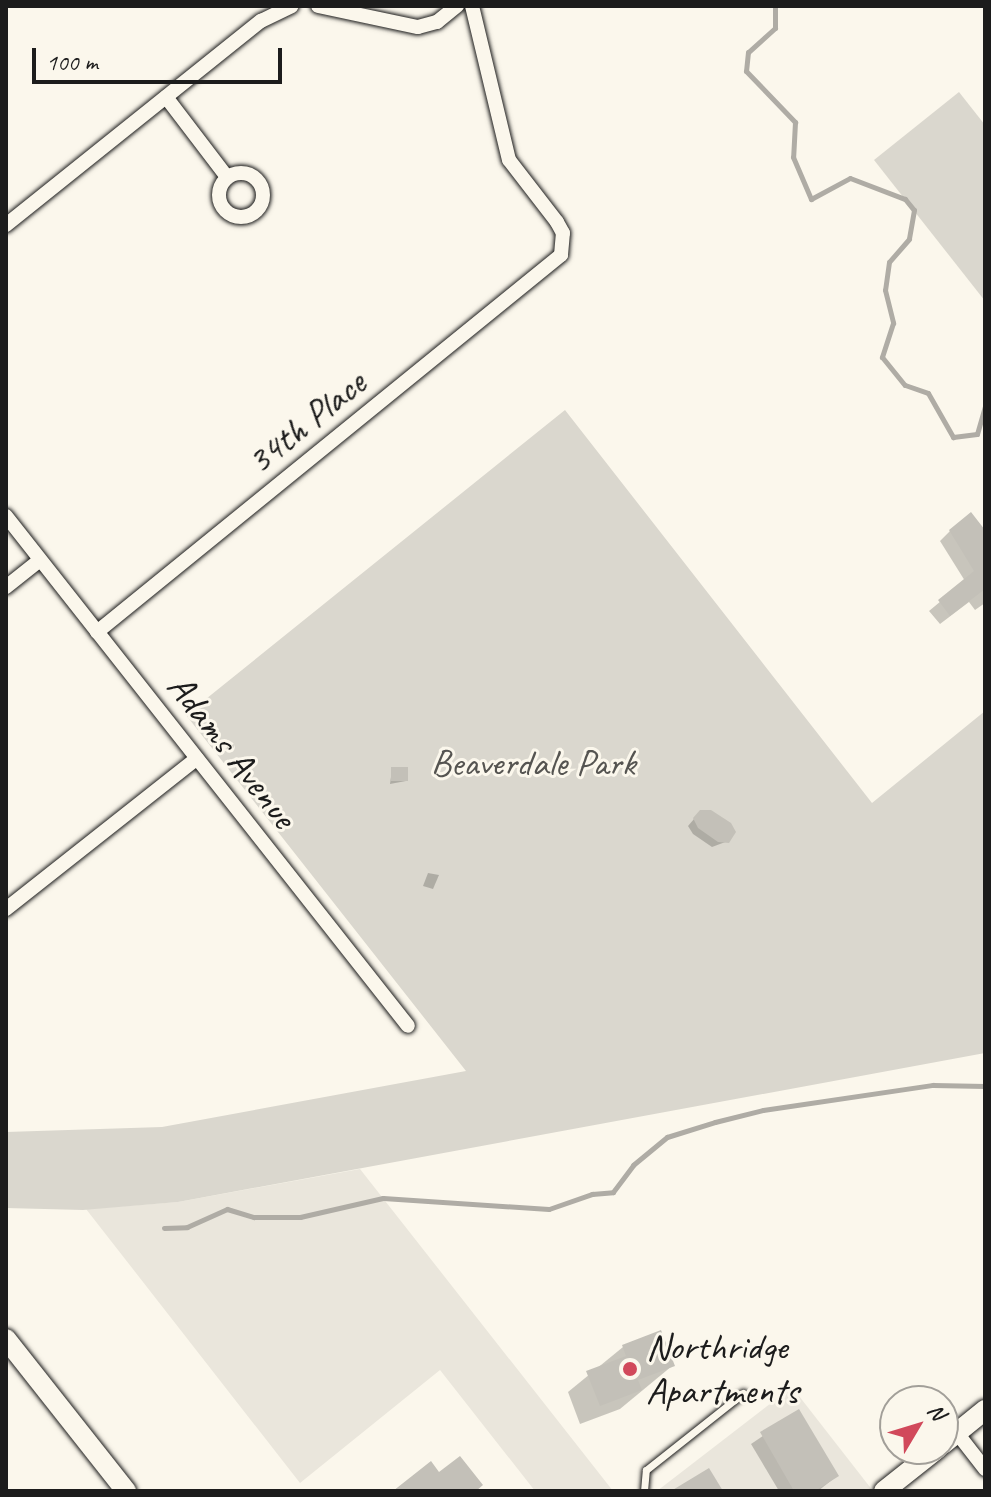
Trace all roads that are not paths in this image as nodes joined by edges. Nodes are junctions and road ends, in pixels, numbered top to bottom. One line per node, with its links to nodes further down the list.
1 (292, 6): 5 (street)
2 (318, 6): 3 (street)
3 (457, 6)
4 (472, 6): 11 (street, 34th Place)
5 (166, 97): 6 (street); 7 (street)
6 (227, 177)
7 (6, 225)
8 (6, 516): 9 (street, Adams Avenue)
9 (40, 560): 10 (street); 11 (street, Adams Avenue)
10 (6, 587)
11 (97, 632): 12 (street, Adams Avenue)
12 (197, 758): 13 (street); 14 (street, Adams Avenue)
13 (6, 909)
14 (408, 1026)
15 (6, 1339): 22 (street)
16 (743, 1393): 23 (lane)
17 (985, 1410): 18 (street)
18 (959, 1431)
19 (959, 1446): 21 (street)
20 (917, 1465): 24 (street)
21 (985, 1469)
22 (126, 1491)
23 (644, 1491)
24 (884, 1491)

